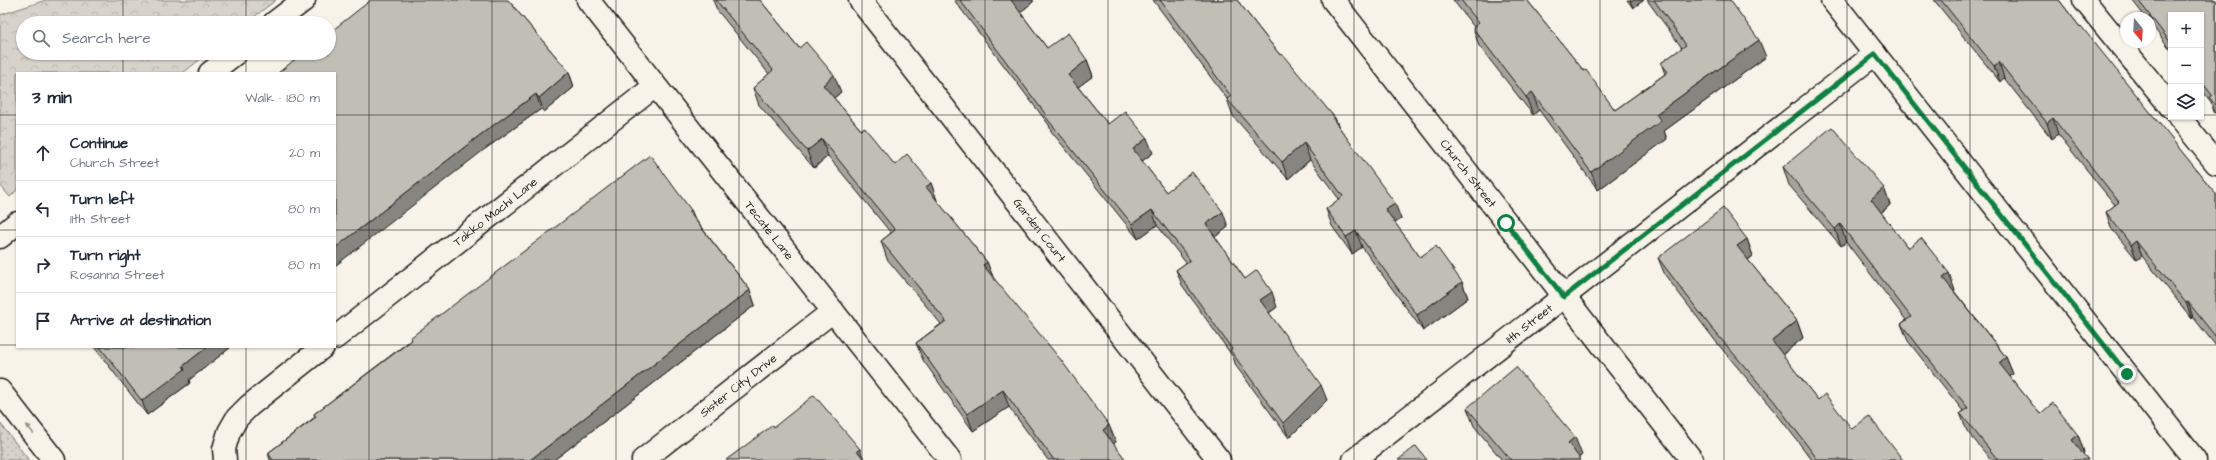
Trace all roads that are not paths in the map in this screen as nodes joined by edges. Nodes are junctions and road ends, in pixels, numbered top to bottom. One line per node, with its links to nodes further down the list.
1 (304, 0): 7 (street)
2 (588, 0): 11 (street, Tecate Lane)
3 (860, 0): 26 (street, Garden Court)
4 (1333, 0): 17 (street, Church Street)
5 (1832, 0): 8 (street)
6 (2084, 0): 12 (street)
7 (283, 16)
8 (1875, 54): 17 (street, 11th Street); 29 (street)
9 (227, 60): 10 (street)
10 (211, 72)
11 (656, 86): 18 (street, Tecate Lane); 19 (street, Takko Machi Lane)
12 (2168, 103)
13 (2181, 120): 14 (street)
14 (2216, 163)
15 (16, 225): 16 (street)
16 (0, 237)
17 (1564, 297): 27 (street, 11th Street); 28 (street, Church Street)
18 (833, 311): 24 (street, Sister City Drive); 25 (street, Tecate Lane)
19 (336, 337)
20 (322, 348): 23 (street)
21 (0, 391): 22 (street, one-way to 21)
22 (54, 460)
23 (225, 460)
24 (643, 460)
25 (950, 460)
26 (1219, 460)
27 (1354, 460)
28 (1692, 460)
29 (2195, 460)

